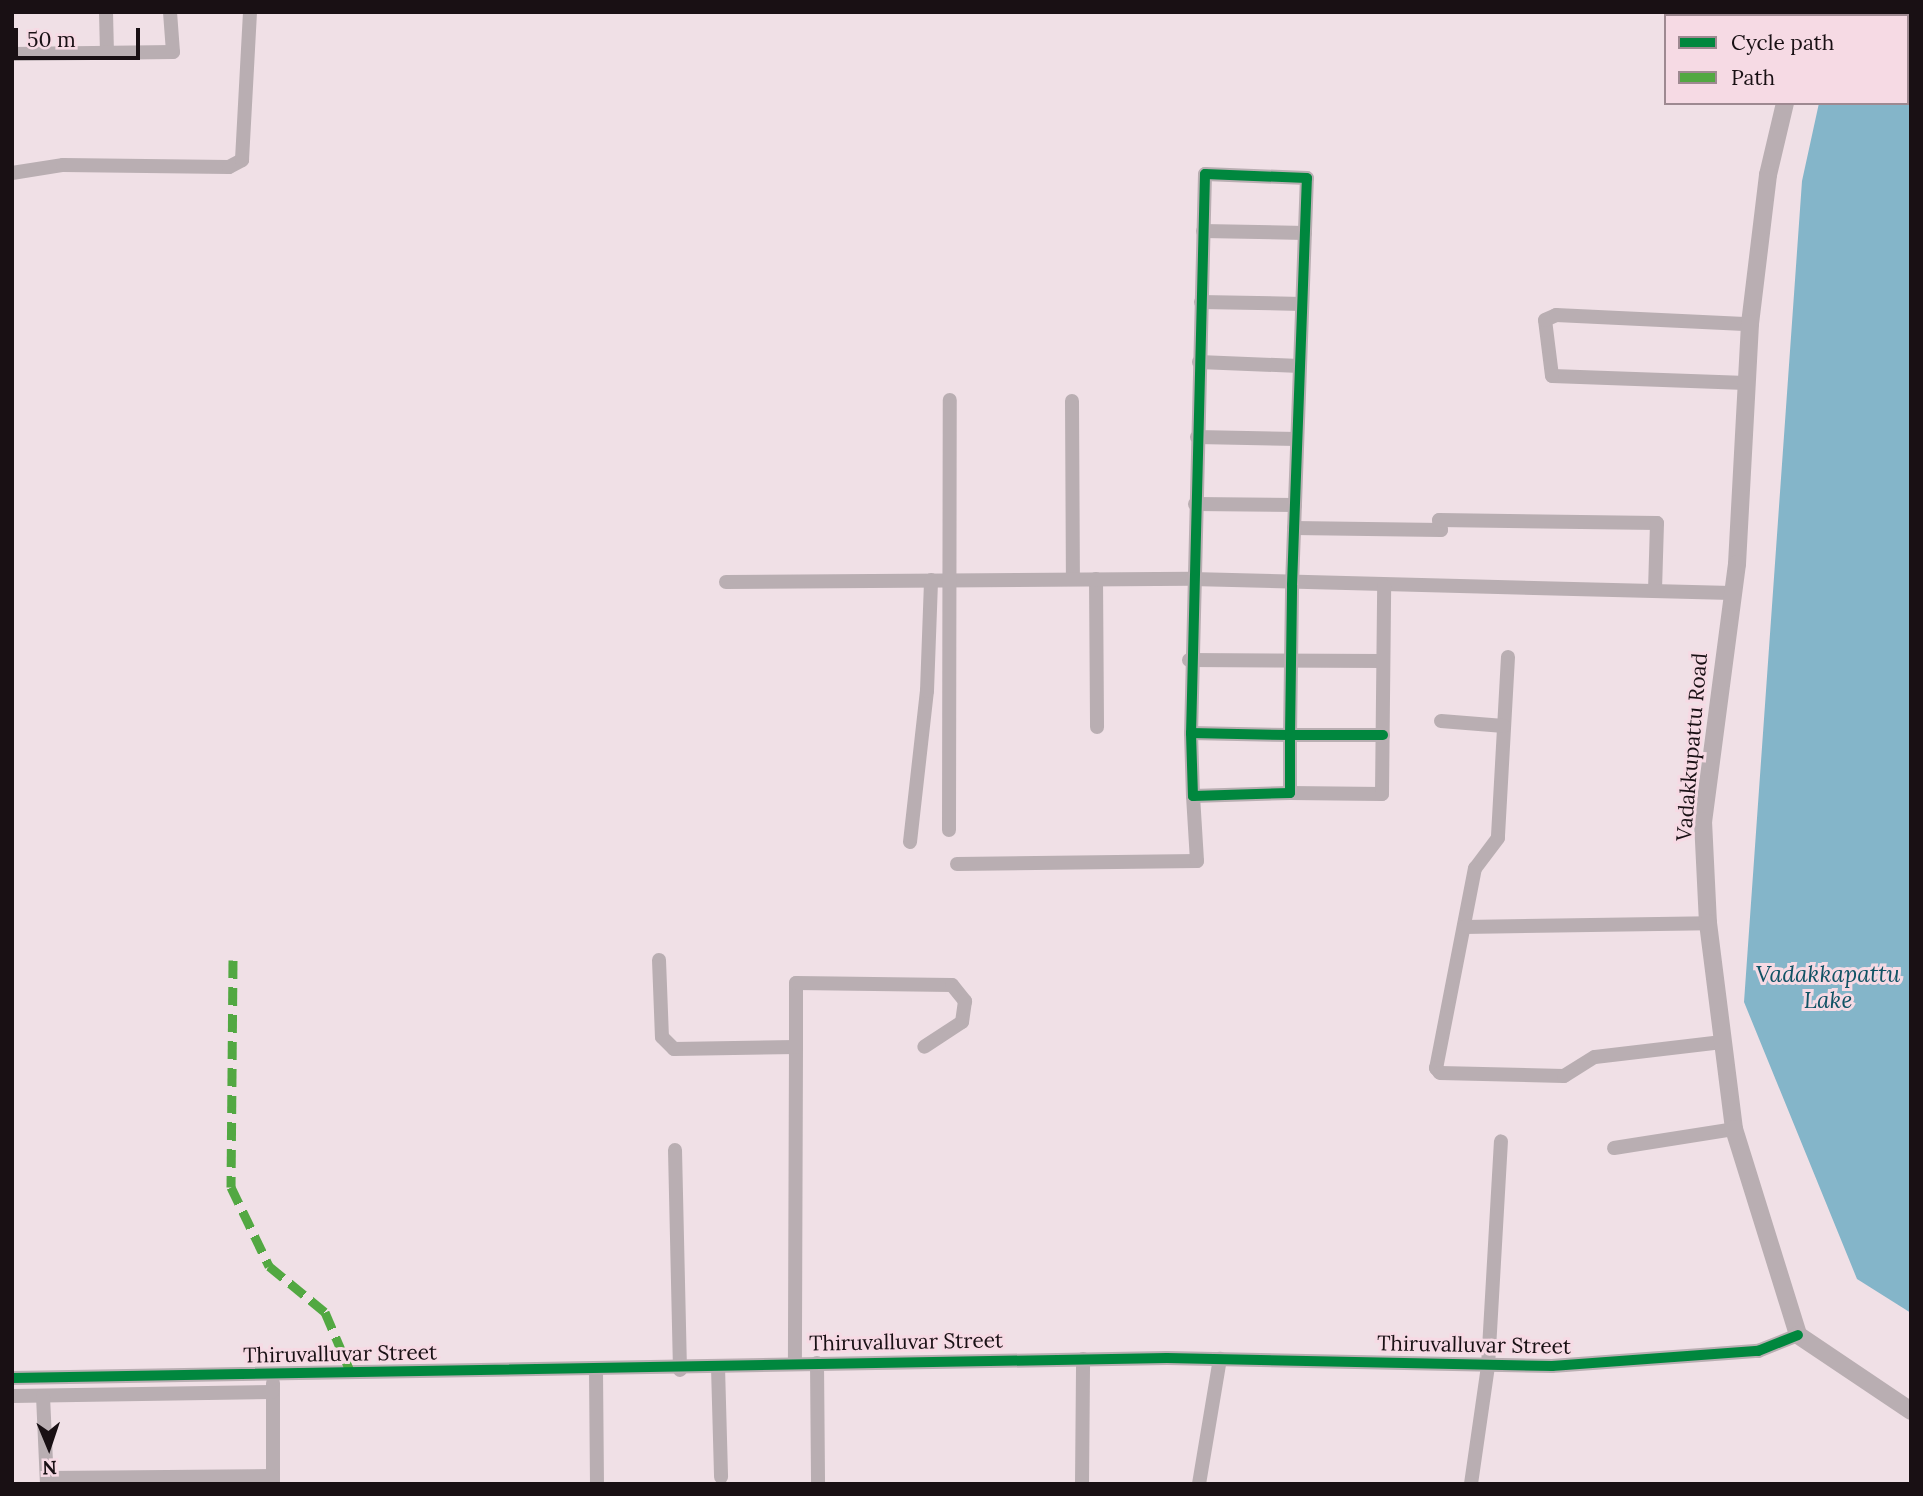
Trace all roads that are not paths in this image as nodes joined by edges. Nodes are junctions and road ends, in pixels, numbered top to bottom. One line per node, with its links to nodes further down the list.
1 (106, 12): 4 (street)
2 (170, 12): 4 (street)
3 (250, 12): 7 (street)
4 (107, 52): 5 (street)
5 (12, 54)
6 (1785, 105): 12 (street, Vadakkupattu Road)
7 (12, 173)
8 (1203, 231): 9 (street); 9 (street); 10 (street)
9 (1305, 233): 11 (street)
10 (1201, 302): 11 (street); 13 (street)
11 (1302, 304): 14 (street)
12 (1750, 324): 15 (street, Vadakkupattu Road); 15 (street)
13 (1199, 362): 14 (street); 18 (street)
14 (1300, 366): 19 (street)
15 (1746, 383): 32 (street, Vadakkupattu Road)
16 (950, 400): 27 (street)
17 (1072, 401): 23 (street)
18 (1197, 437): 19 (street); 20 (street)
19 (1297, 439): 21 (street)
20 (1195, 504): 21 (street); 25 (street)
21 (1295, 505): 22 (street)
22 (1294, 528): 29 (street); 31 (street)
23 (1073, 579): 24 (street); 27 (street)
24 (1096, 579): 25 (street); 39 (street)
25 (1192, 579): 29 (street); 34 (street)
26 (931, 580): 27 (street); 28 (street); 46 (street)
27 (949, 580): 45 (street)
28 (726, 582)
29 (1292, 585): 30 (street); 36 (street)
30 (1384, 586): 31 (street); 35 (street)
31 (1655, 591): 32 (street)
32 (1732, 593): 48 (street, Vadakkupattu Road)
33 (1508, 657): 38 (street)
34 (1189, 660): 36 (street); 40 (street)
35 (1383, 661): 36 (street); 42 (street)
36 (1291, 662): 41 (street)
37 (1441, 721): 38 (street)
38 (1504, 726): 49 (street)
39 (1097, 727)
40 (1191, 733): 41 (street); 44 (street)
41 (1290, 735): 42 (street); 43 (street)
42 (1383, 735): 43 (street)
43 (1290, 793): 44 (street)
44 (1193, 796): 47 (street)
45 (949, 831)
46 (910, 842)
47 (957, 863)
48 (1708, 923): 49 (street); 51 (street, Vadakkupattu Road)
49 (1464, 927): 51 (street)
50 (659, 960): 52 (street)
51 (1722, 1042): 54 (street, Vadakkupattu Road)
52 (796, 1047): 53 (street); 62 (street)
53 (924, 1047)
54 (1734, 1129): 56 (street); 58 (street, Vadakkupattu Road)
55 (1501, 1141): 63 (street)
56 (1614, 1147)
57 (675, 1150): 65 (street)
58 (1798, 1335): 63 (street, Thiruvalluvar Street); 72 (street)
59 (1083, 1359): 60 (street, Thiruvalluvar Street); 61 (street, Thiruvalluvar Street); 78 (street)
60 (1220, 1359): 63 (street, Thiruvalluvar Street); 79 (street)
61 (817, 1363): 62 (street, Thiruvalluvar Street); 77 (street)
62 (795, 1364): 64 (street, Thiruvalluvar Street)
63 (1488, 1366): 80 (street)
64 (718, 1367): 65 (street, Thiruvalluvar Street); 73 (street)
65 (680, 1370): 66 (street, Thiruvalluvar Street)
66 (596, 1371): 67 (street, Thiruvalluvar Street); 76 (street)
67 (273, 1375): 68 (street, Thiruvalluvar Street); 69 (street)
68 (12, 1378)
69 (272, 1392): 71 (street); 74 (street)
70 (12, 1396): 71 (street)
71 (43, 1396): 75 (street)
72 (1911, 1411)
73 (721, 1477)
74 (273, 1480): 75 (street)
75 (47, 1481)
76 (597, 1484)
77 (818, 1484)
78 (1082, 1484)
79 (1199, 1484)
80 (1471, 1484)

